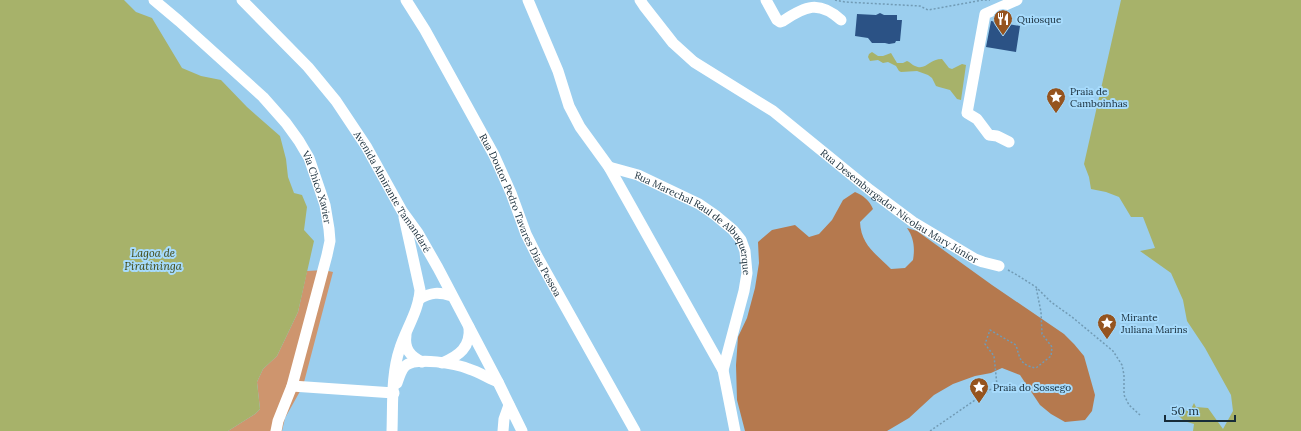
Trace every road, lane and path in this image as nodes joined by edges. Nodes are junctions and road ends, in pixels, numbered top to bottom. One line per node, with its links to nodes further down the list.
1 (406, 0): 32 (street, Rua Doutor Pedro Tavares Dias Pessoa)
2 (528, 0): 12 (street, Rua Marechal Raul de Albuquerque)
3 (640, 0): 14 (street, Rua Desembargador Nicolau Mary Júnior)
4 (766, 0): 10 (street)
5 (835, 0): 6 (path)
6 (996, 0)
7 (1017, 0): 11 (street)
8 (157, 1): 24 (street, Via Chico Xavier)
9 (246, 1): 13 (street, Avenida Almirante Tamandaré)
10 (841, 20)
11 (1009, 142)
12 (609, 167): 22 (street, Rua Marechal Raul de Albuquerque); 22 (street, Rua Marechal Raul de Albuquerque)
13 (402, 211): 16 (street, Avenida Almirante Tamandaré); 17 (street)
14 (999, 266): 15 (path)
15 (1036, 287): 27 (path); 34 (path)
16 (452, 296): 17 (street); 18 (street, Avenida Almirante Tamandaré)
17 (420, 299): 19 (street)
18 (468, 326): 21 (street); 23 (street, Avenida Almirante Tamandaré)
19 (406, 332): 20 (street); 25 (street)
20 (422, 362): 21 (street); 25 (street)
21 (442, 363): 23 (street)
22 (723, 370): 33 (street, Rua Marechal Raul de Albuquerque)
23 (498, 382): 26 (street, Avenida Almirante Tamandaré)
24 (292, 386): 25 (street); 28 (street, Via Chico Xavier)
25 (394, 393): 29 (street)
26 (510, 405): 30 (street); 31 (street, Avenida Almirante Tamandaré)
27 (1140, 415)
28 (276, 431)
29 (392, 431)
30 (504, 431)
31 (522, 431)
32 (635, 431)
33 (735, 431)
34 (930, 431)

